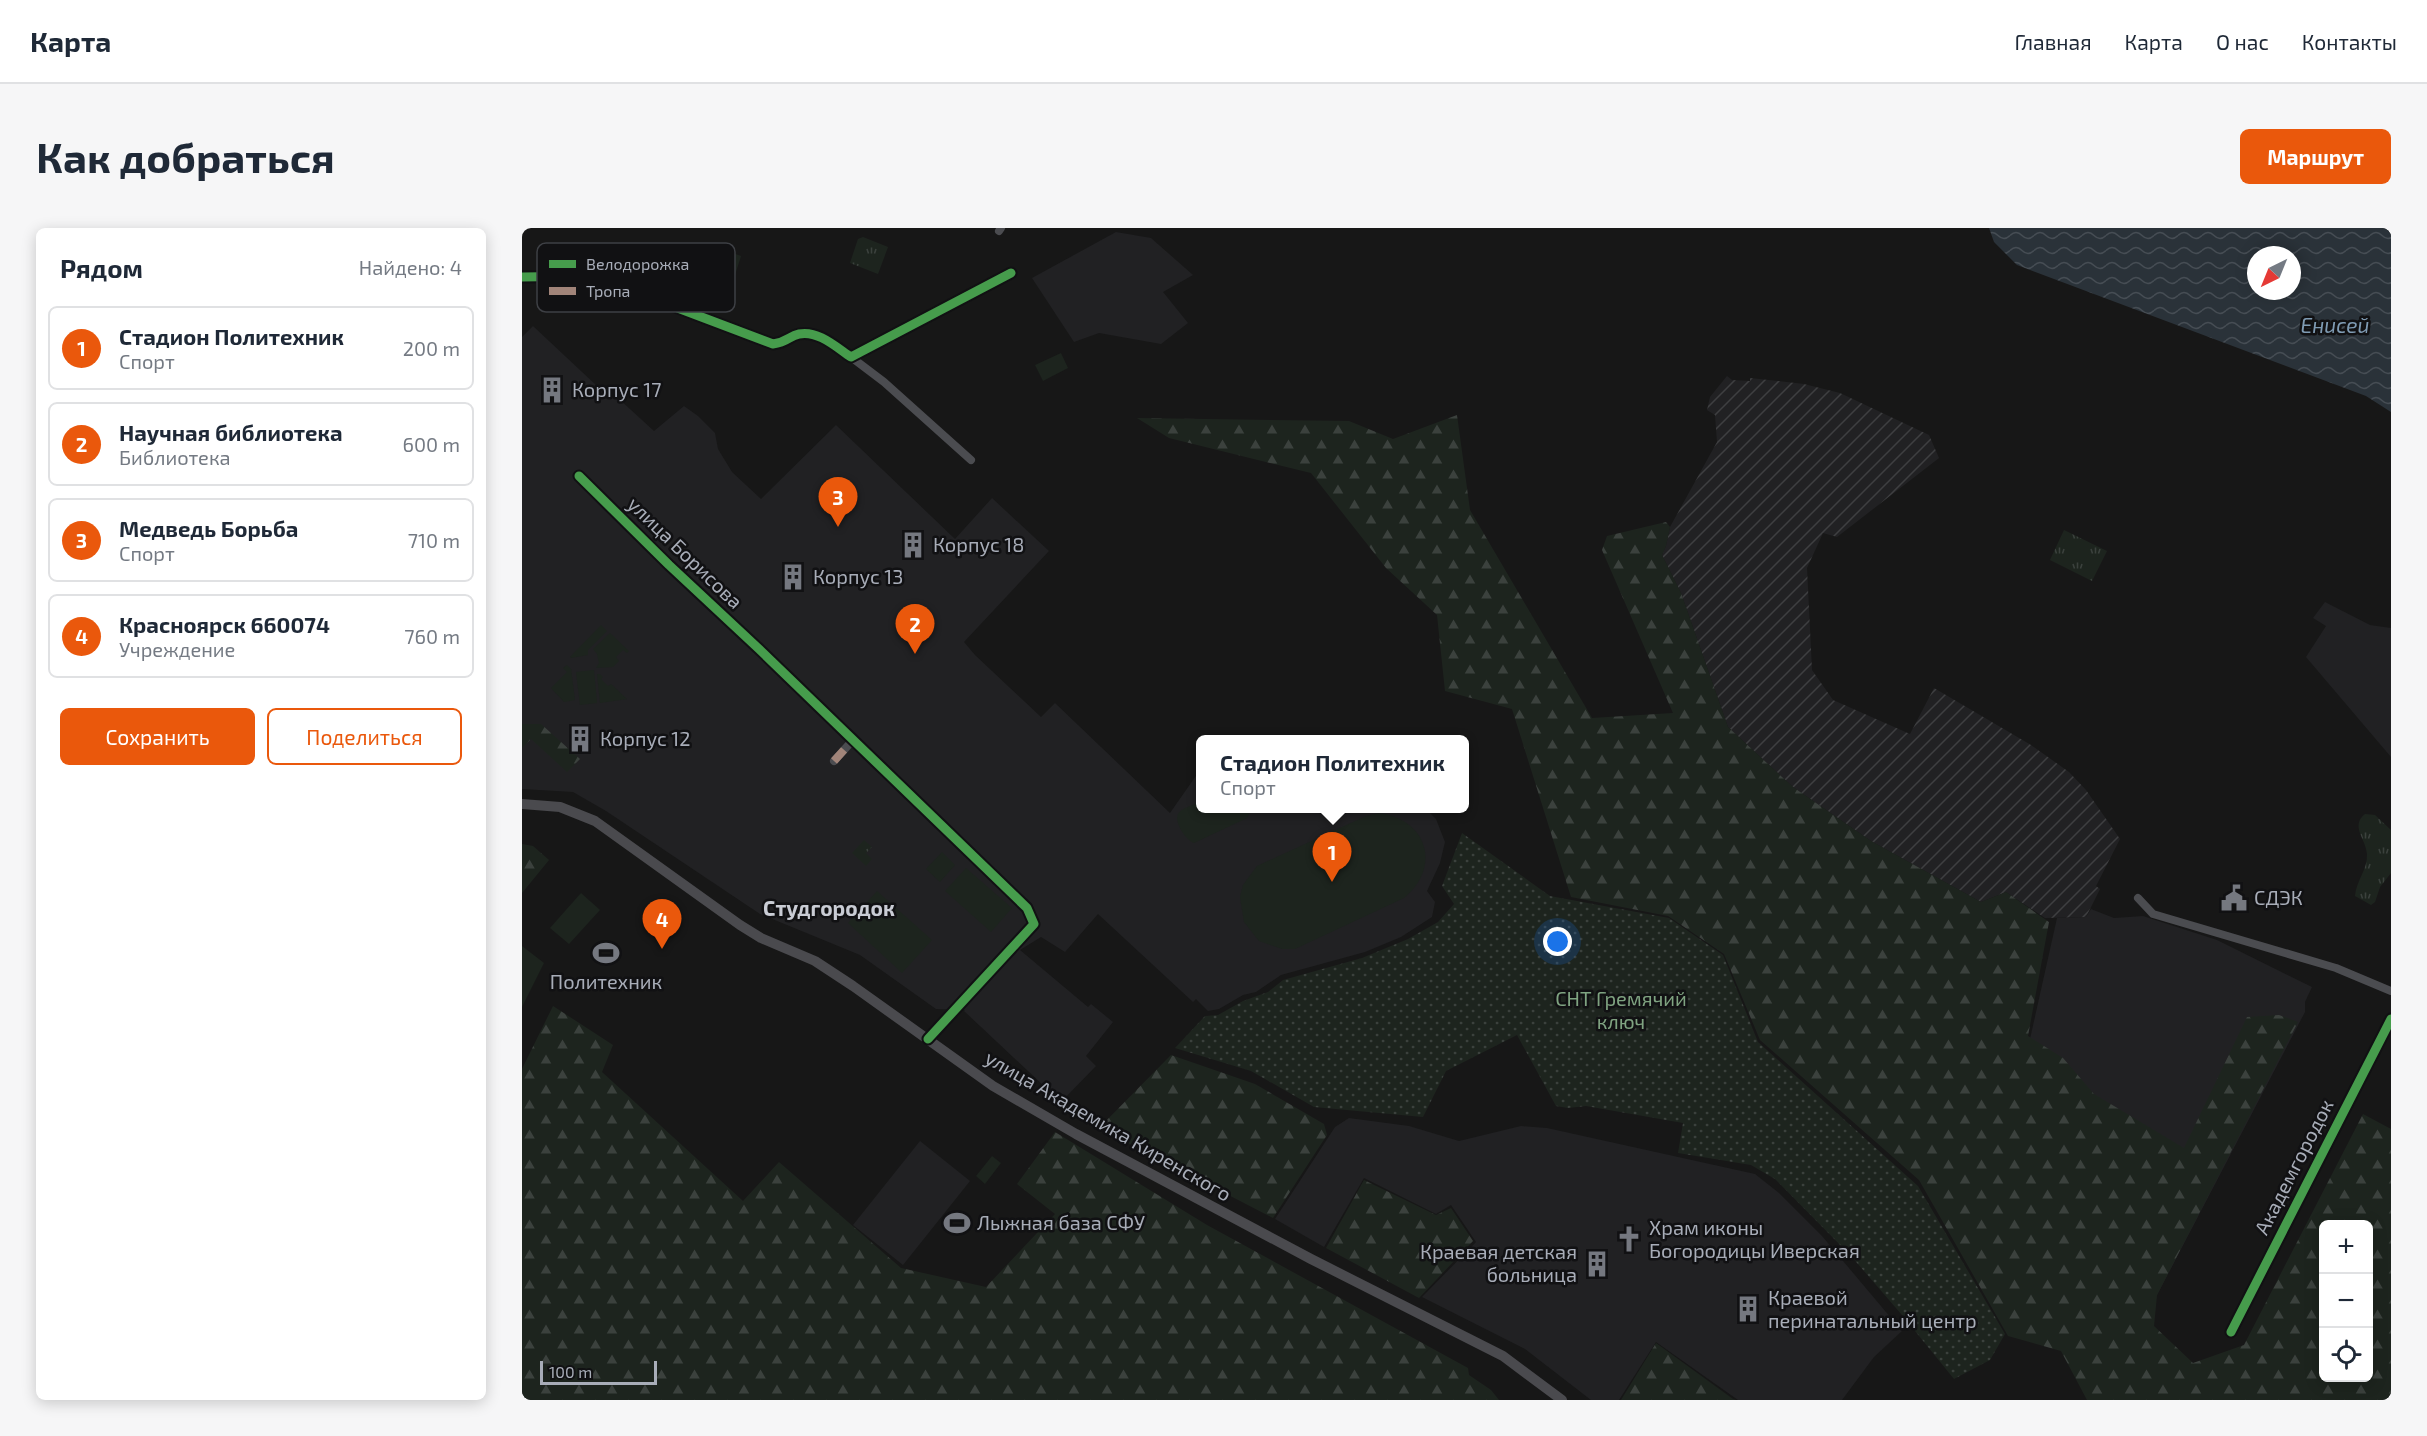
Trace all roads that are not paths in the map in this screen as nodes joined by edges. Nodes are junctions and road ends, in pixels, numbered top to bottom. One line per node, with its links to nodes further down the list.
1 (1011, 273): 5 (street)
2 (522, 277): 3 (street)
3 (537, 277)
4 (688, 312): 5 (street)
5 (852, 357): 6 (street)
6 (971, 460)
7 (579, 476): 8 (street, улица Борисова)
8 (853, 740): 9 (street); 14 (street)
9 (834, 761)
10 (522, 804): 14 (main road, улица Академика Киренского)
11 (2138, 898): 12 (street)
12 (2391, 990)
13 (2391, 1019): 15 (street, Академгородок)
14 (928, 1039): 16 (main road, улица Академика Киренского)
15 (2231, 1332)
16 (1562, 1400)

